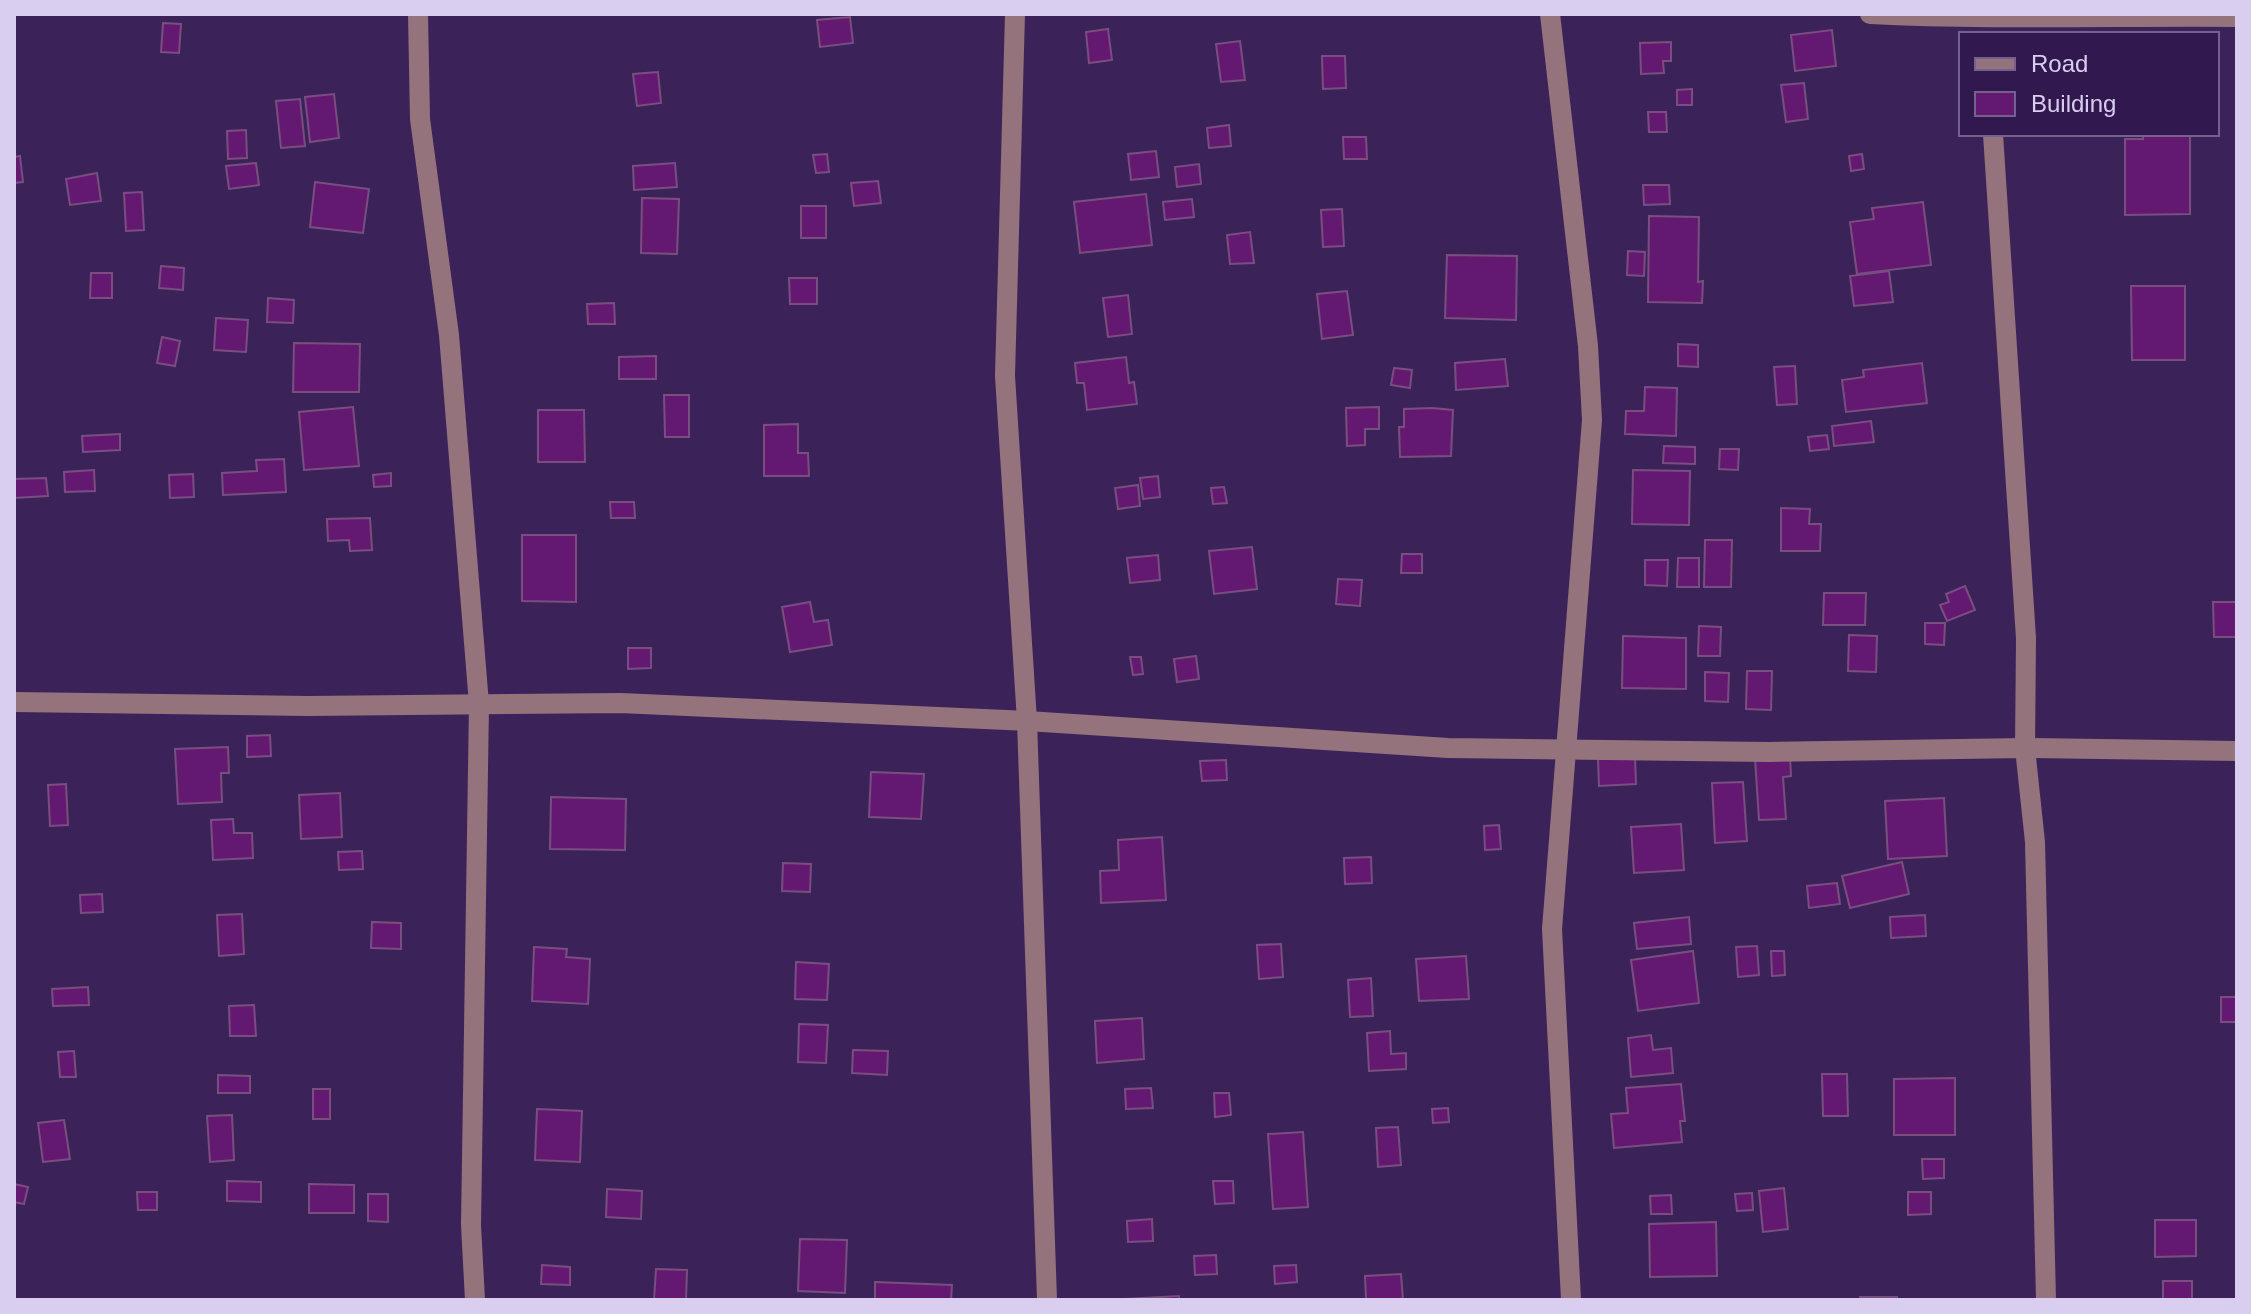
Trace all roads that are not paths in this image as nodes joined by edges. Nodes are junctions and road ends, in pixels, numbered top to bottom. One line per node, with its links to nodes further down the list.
1 (418, 14): 9 (street)
2 (1015, 14): 10 (street)
3 (1550, 14): 12 (street)
4 (1870, 14): 6 (street)
5 (2237, 17): 6 (street)
6 (1962, 22)
7 (1993, 136): 11 (street)
8 (14, 702): 9 (street)
9 (479, 704): 10 (street); 14 (street)
10 (1027, 721): 12 (street); 15 (street)
11 (2025, 748): 12 (street); 13 (street); 17 (street)
12 (1564, 749): 16 (street)
13 (2237, 751)
14 (475, 1300)
15 (1047, 1300)
16 (1571, 1300)
17 (2046, 1300)

